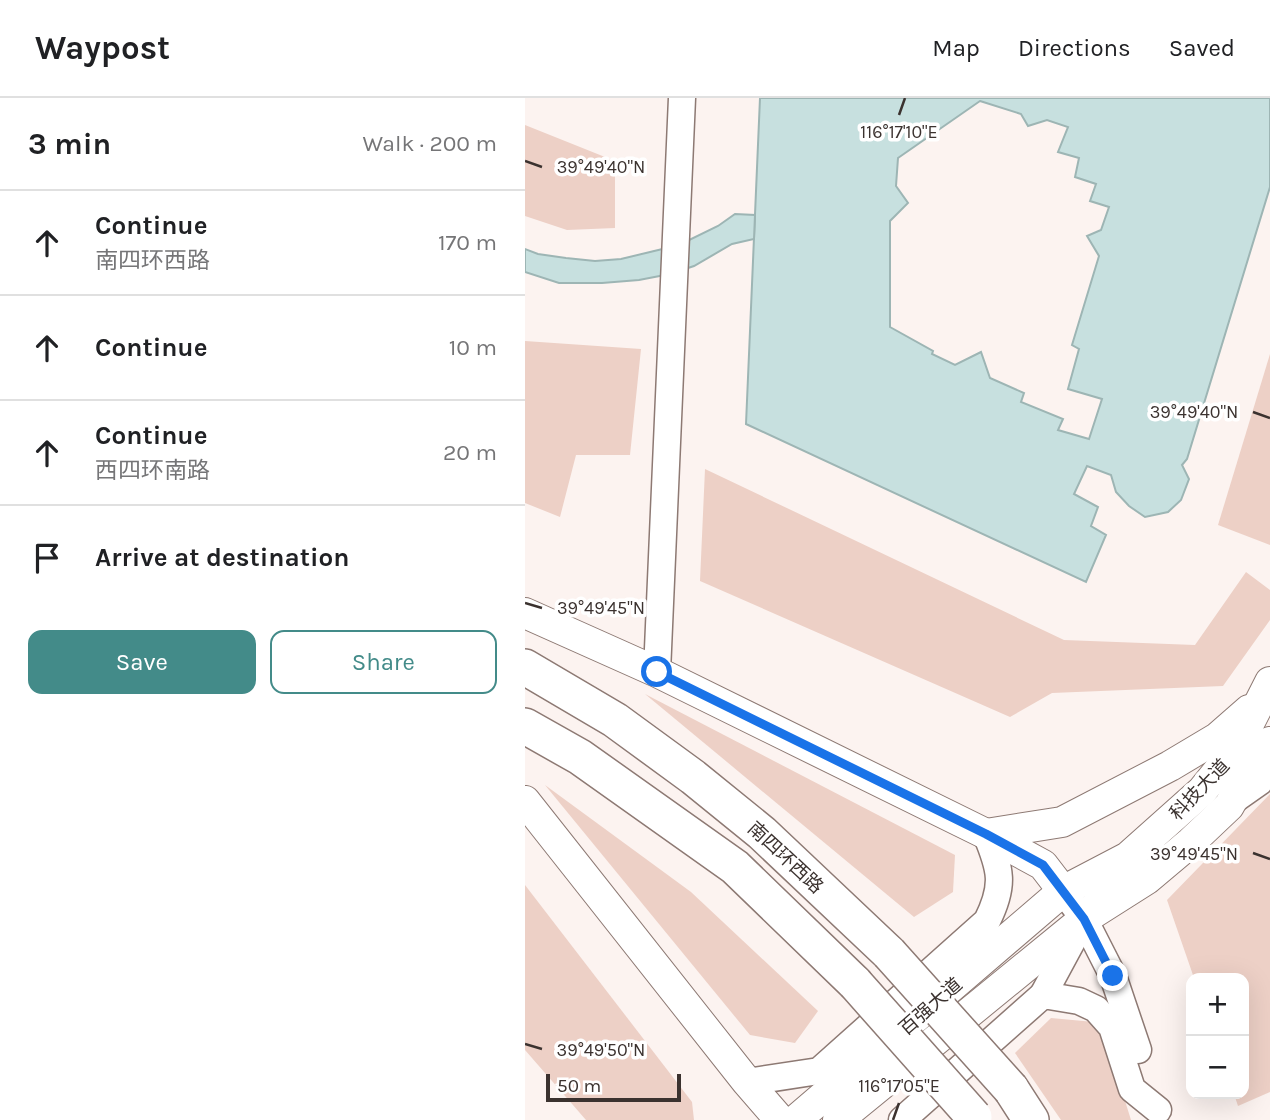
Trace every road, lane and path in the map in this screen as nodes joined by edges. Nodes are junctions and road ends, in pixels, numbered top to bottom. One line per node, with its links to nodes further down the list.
1 (682, 98): 4 (street)
2 (525, 613): 4 (main road)
3 (525, 667): 23 (highway, 南四环西路, bridge)
4 (657, 672): 11 (main road)
5 (1265, 692): 11 (main road); 12 (main road, 科技大道)
6 (525, 726): 18 (highway, bridge)
7 (1270, 741): 10 (main road, 科技大道)
8 (1270, 773): 10 (street)
9 (525, 801): 16 (main road)
10 (1229, 806): 14 (main road, 科技大道)
11 (986, 834): 13 (main road); 16 (street)
12 (1128, 857): 13 (main road, 科技大道); 14 (street)
13 (1063, 891): 14 (street); 20 (main road, 百强大道)
14 (1084, 919): 15 (street); 17 (street); 21 (main road, 百强大道)
15 (1043, 995): 17 (street); 22 (street)
16 (747, 1082): 19 (main road)
17 (1160, 1115)
18 (975, 1119)
19 (781, 1120)
20 (796, 1120)
21 (838, 1120)
22 (902, 1120)
23 (1031, 1120)

